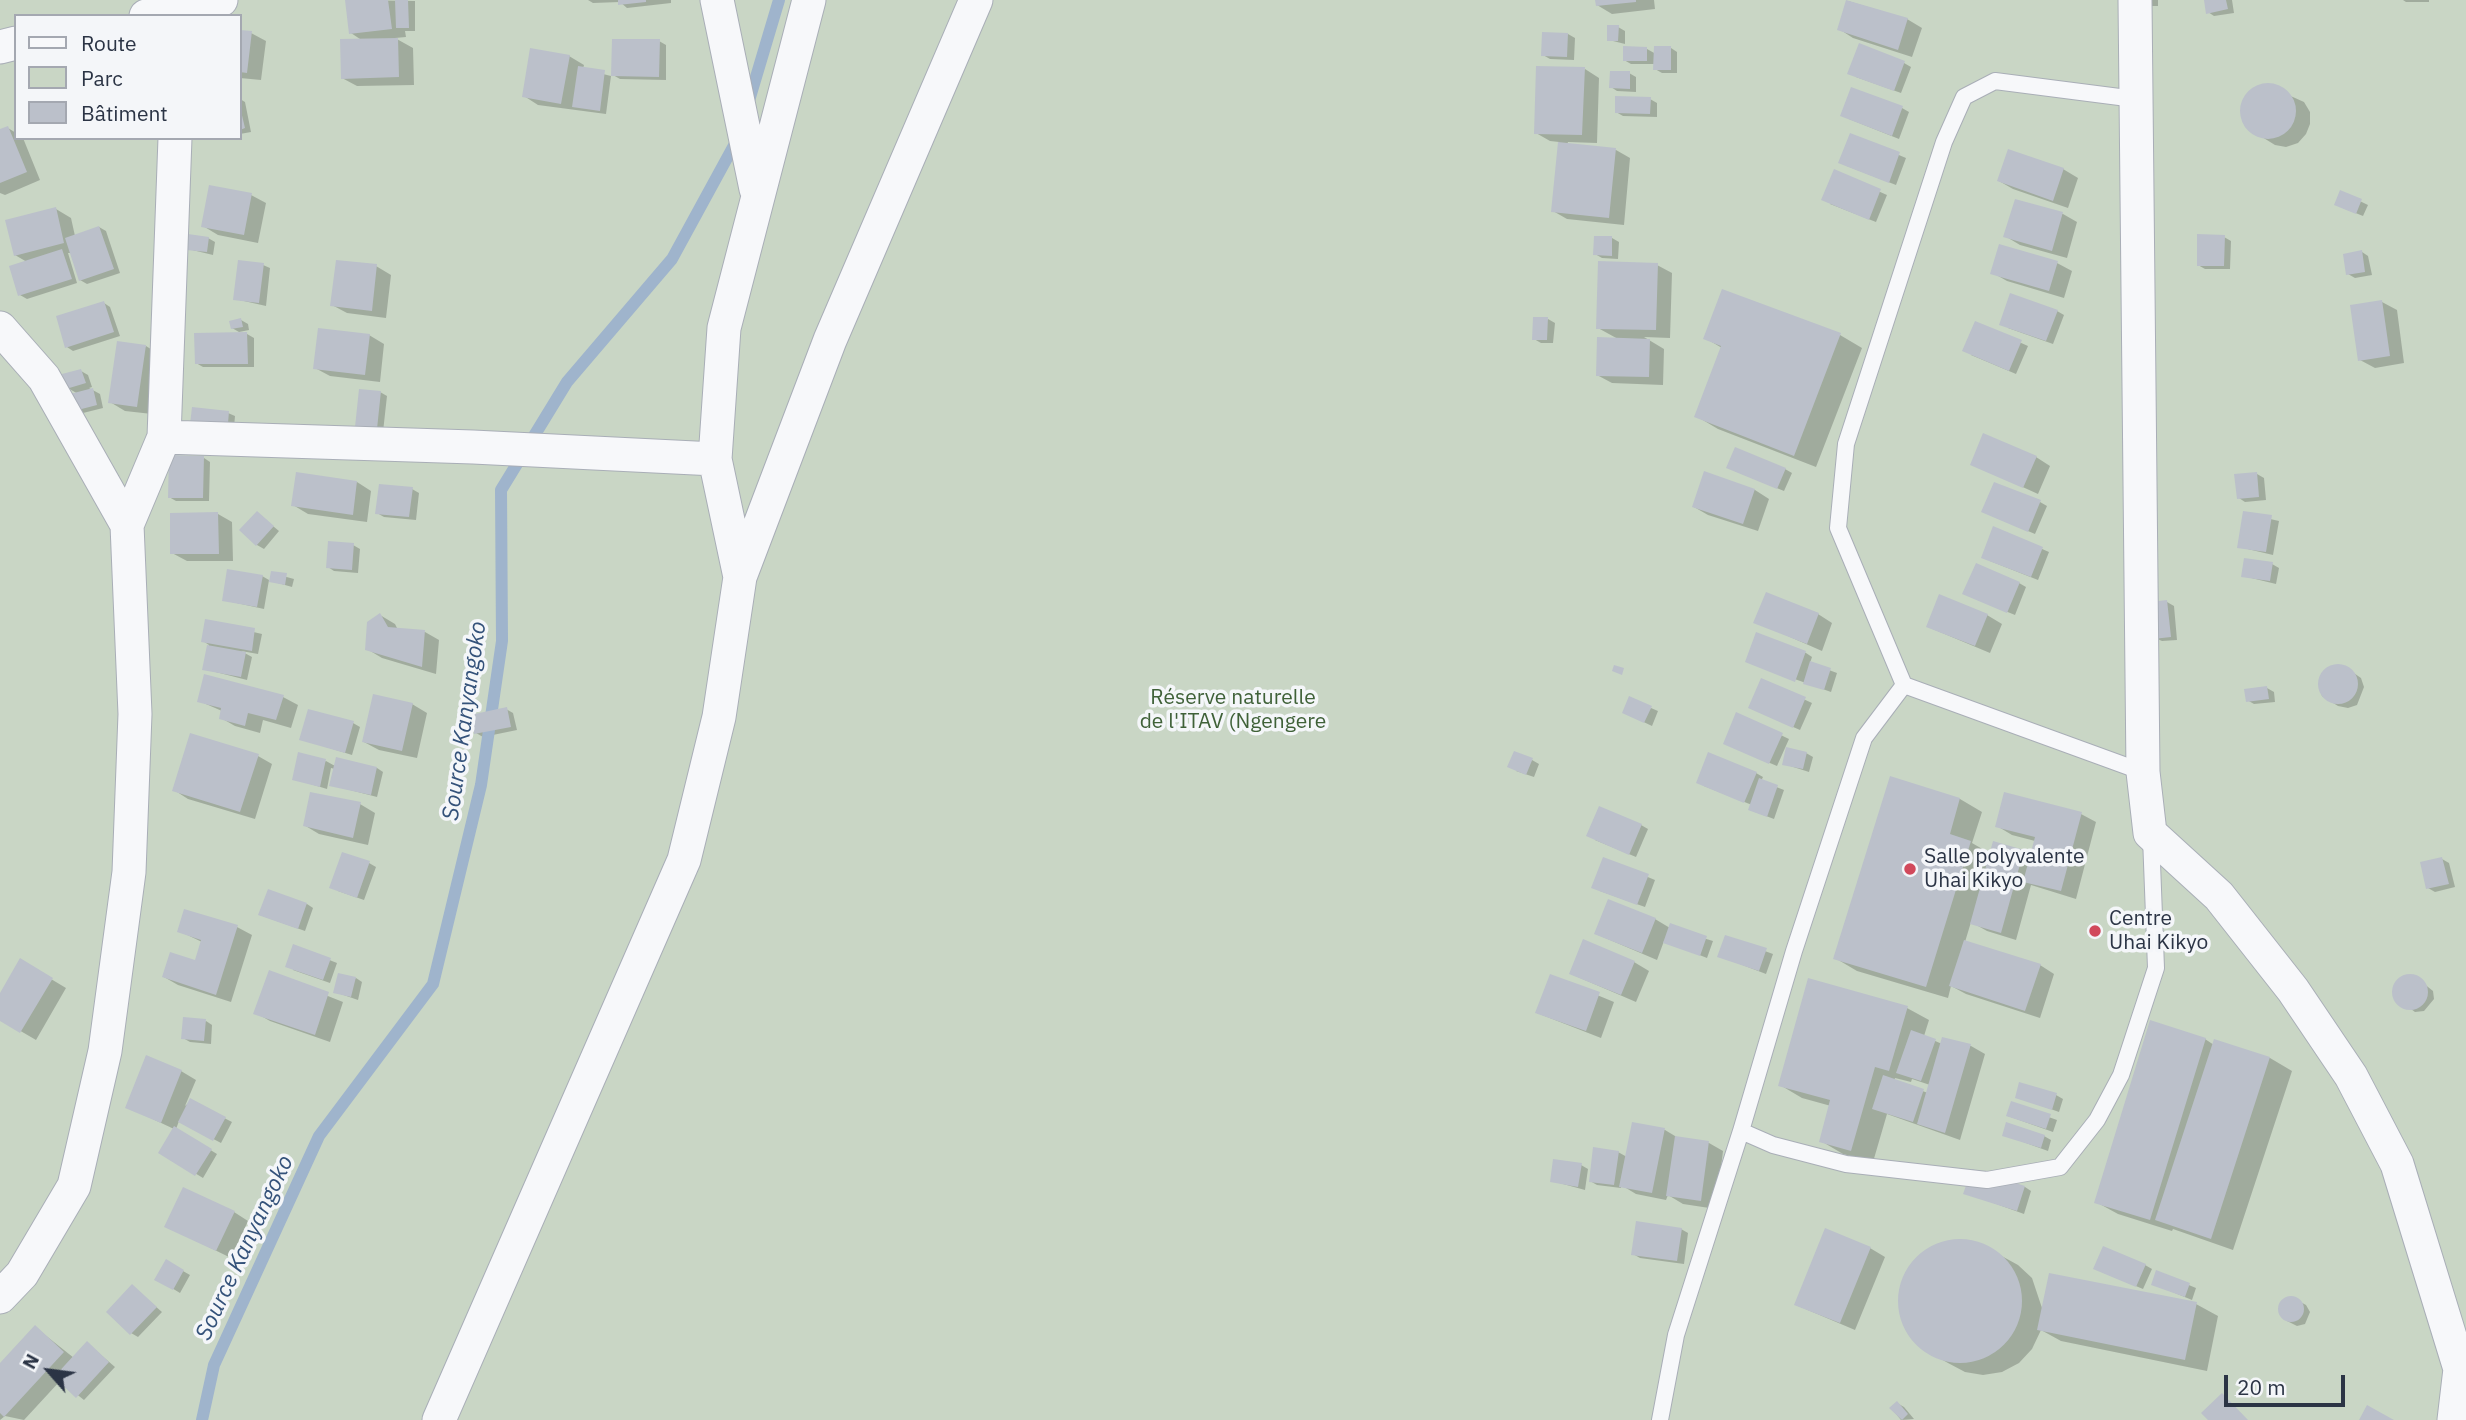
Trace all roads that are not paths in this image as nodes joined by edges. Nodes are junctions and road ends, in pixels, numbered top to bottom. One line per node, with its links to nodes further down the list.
1 (222, 0): 6 (street)
2 (717, 0): 9 (street)
3 (809, 0): 9 (street)
4 (976, 0): 14 (street)
5 (2135, 0): 7 (street)
6 (167, 10)
7 (2135, 99): 15 (lane); 16 (street)
8 (175, 140): 11 (street)
9 (757, 195): 12 (street)
10 (0, 328): 13 (street)
11 (164, 437): 12 (street); 13 (street)
12 (715, 460): 14 (street)
13 (127, 525): 19 (street)
14 (740, 577): 20 (street)
15 (1904, 685): 16 (lane); 18 (lane)
16 (2143, 772): 17 (street)
17 (2150, 832): 18 (lane); 22 (street)
18 (1741, 1131): 21 (lane)
19 (0, 1297)
20 (439, 1420)
21 (1660, 1420)
22 (2454, 1420)

